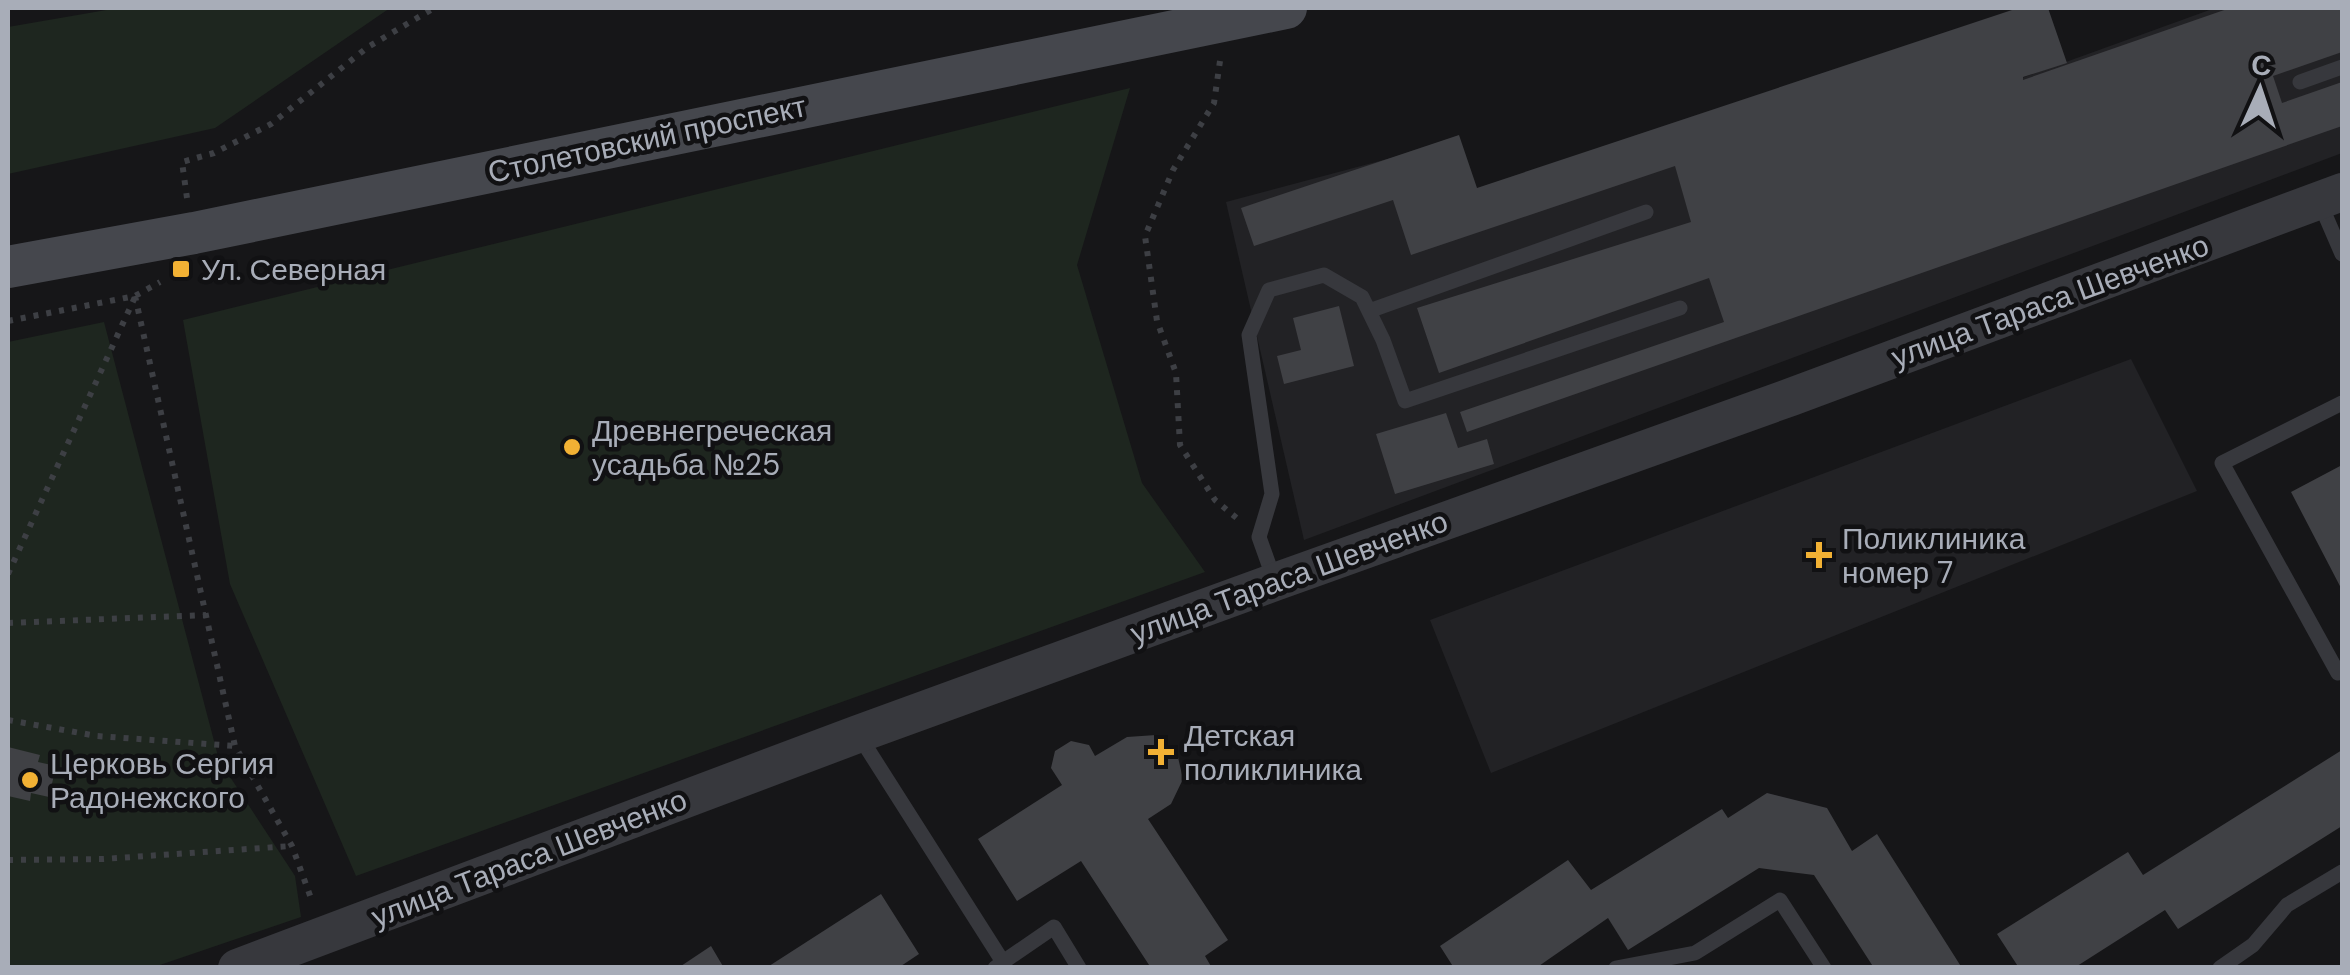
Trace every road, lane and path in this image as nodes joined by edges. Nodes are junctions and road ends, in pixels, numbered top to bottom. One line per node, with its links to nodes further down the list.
1 (434, 8): 7 (path)
2 (1286, 8): 3 (main road, Столетовский проспект)
3 (1226, 20): 10 (main road, Столетовский проспект); 17 (path)
4 (2342, 67): 5 (lane)
5 (2300, 82)
6 (2331, 196): 9 (lane); 19 (street, улица Тараса Шевченко)
7 (187, 200)
8 (1646, 212): 14 (lane)
9 (2342, 254)
10 (8, 267)
11 (166, 278): 12 (path)
12 (136, 296): 15 (path); 18 (path); 20 (path)
13 (1680, 308): 14 (lane)
14 (1369, 311): 17 (lane)
15 (8, 321)
16 (2342, 403): 22 (lane)
17 (1259, 537): 19 (lane)
18 (8, 574)
19 (1275, 582): 24 (street, улица Тараса Шевченко)
20 (207, 615): 21 (path); 25 (path)
21 (8, 622)
22 (2342, 670)
23 (8, 720): 25 (path)
24 (858, 734): 29 (street, улица Тараса Шевченко); 31 (lane)
25 (235, 746): 26 (path)
26 (292, 846): 27 (path); 29 (path)
27 (8, 860)
28 (2342, 872): 37 (lane)
29 (324, 936): 32 (street, улица Тараса Шевченко)
30 (1695, 953): 34 (lane); 35 (lane); 36 (lane)
31 (999, 965): 33 (lane)
32 (237, 968)
33 (1079, 968)
34 (1616, 968)
35 (1705, 968)
36 (1824, 968)
37 (2220, 968)

